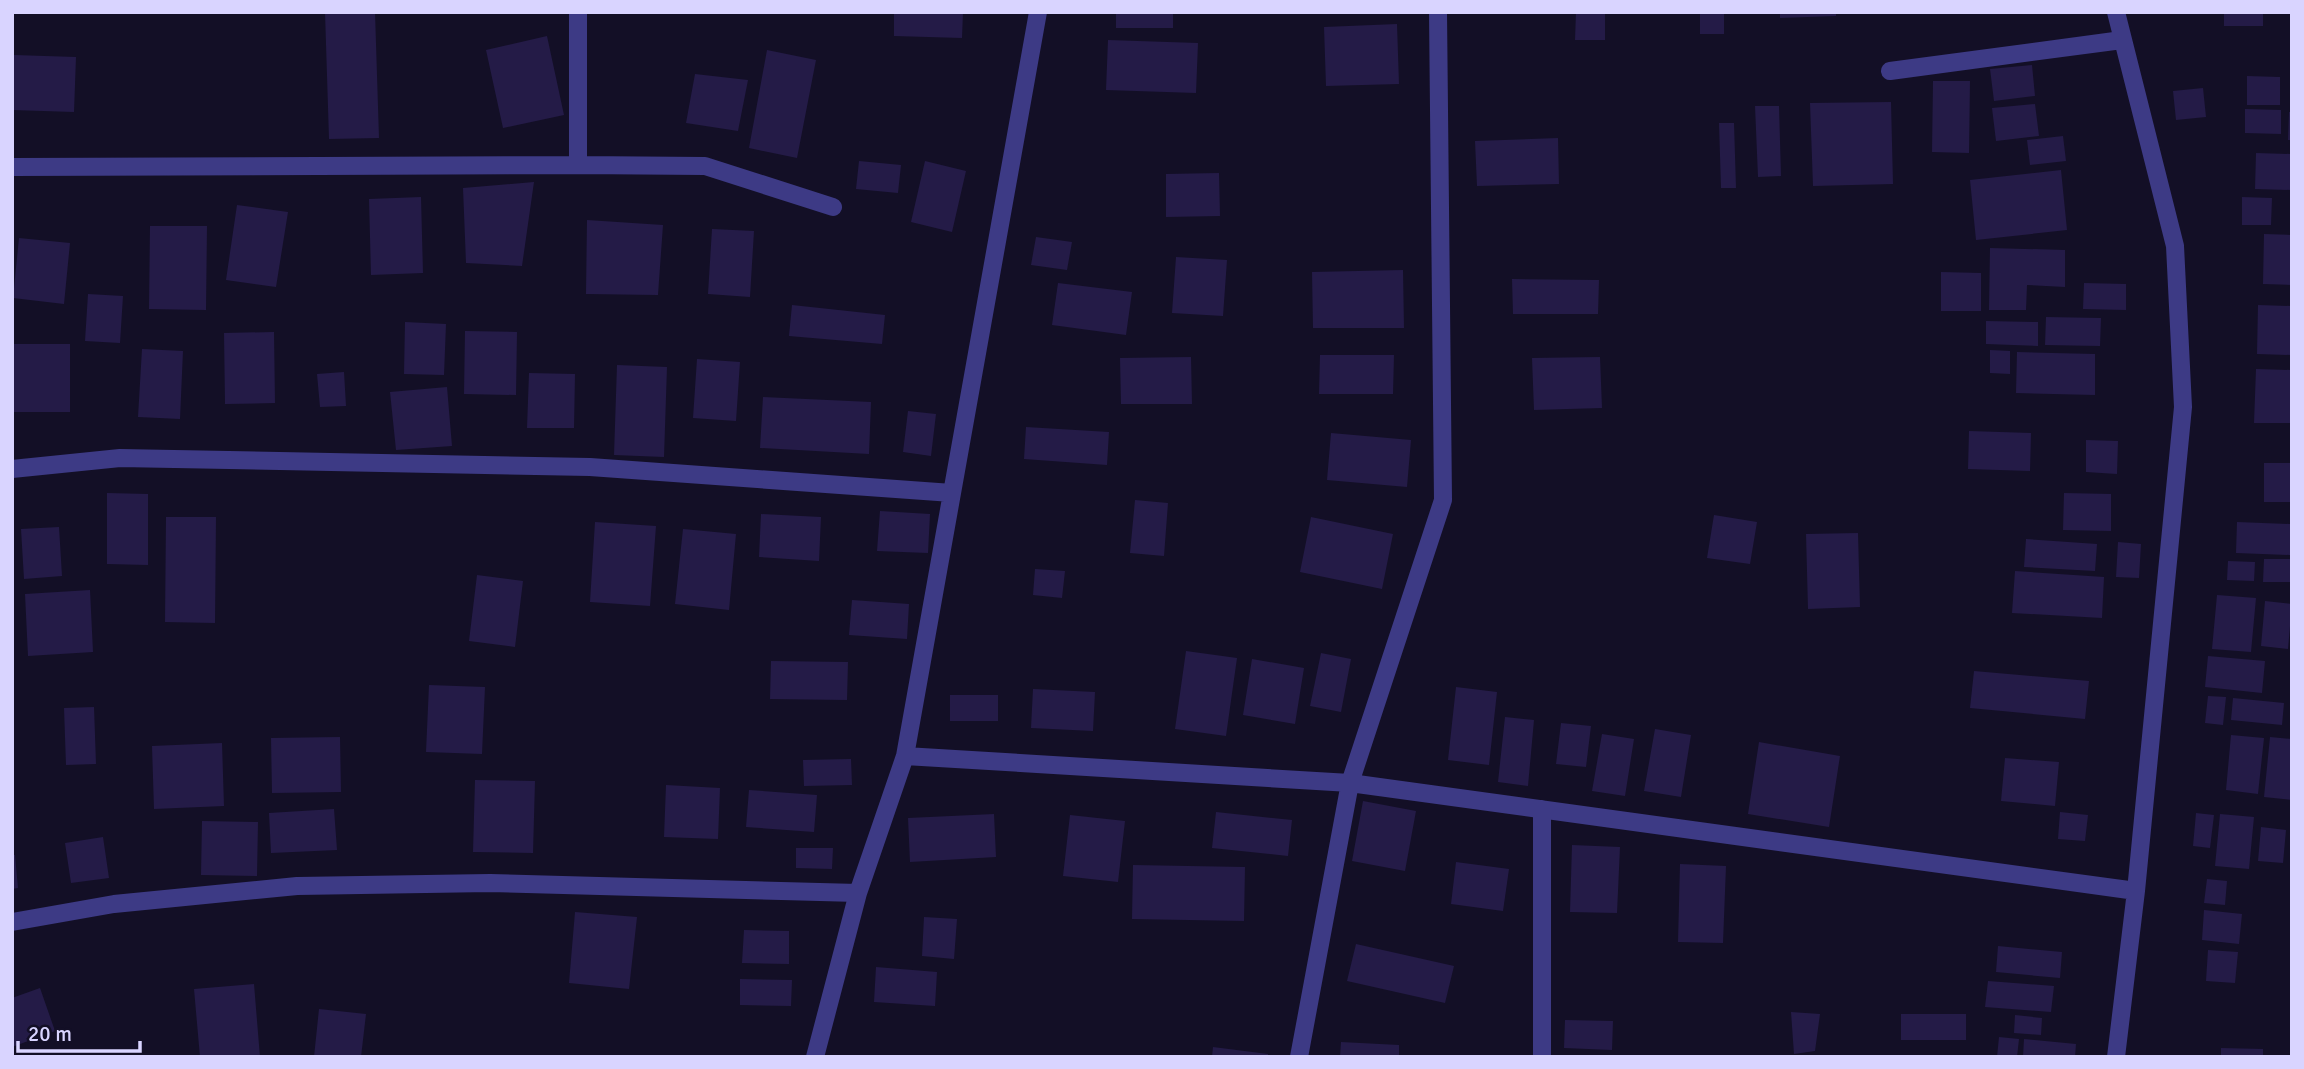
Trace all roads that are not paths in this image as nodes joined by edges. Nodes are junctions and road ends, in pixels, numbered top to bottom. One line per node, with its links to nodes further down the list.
1 (578, 12): 7 (street)
2 (1038, 12): 11 (street)
3 (1438, 12): 13 (street)
4 (2116, 12): 5 (street)
5 (2122, 40): 6 (street); 15 (street)
6 (1890, 71)
7 (578, 165): 8 (street); 9 (street)
8 (12, 167)
9 (833, 207)
10 (12, 469): 11 (street)
11 (952, 494): 12 (street)
12 (905, 756): 13 (street); 16 (street)
13 (1350, 783): 14 (street); 19 (street)
14 (1542, 809): 15 (street); 20 (street)
15 (2136, 891): 21 (street)
16 (858, 893): 17 (street); 18 (street)
17 (12, 922)
18 (815, 1057)
19 (1299, 1057)
20 (1542, 1057)
21 (2116, 1057)

